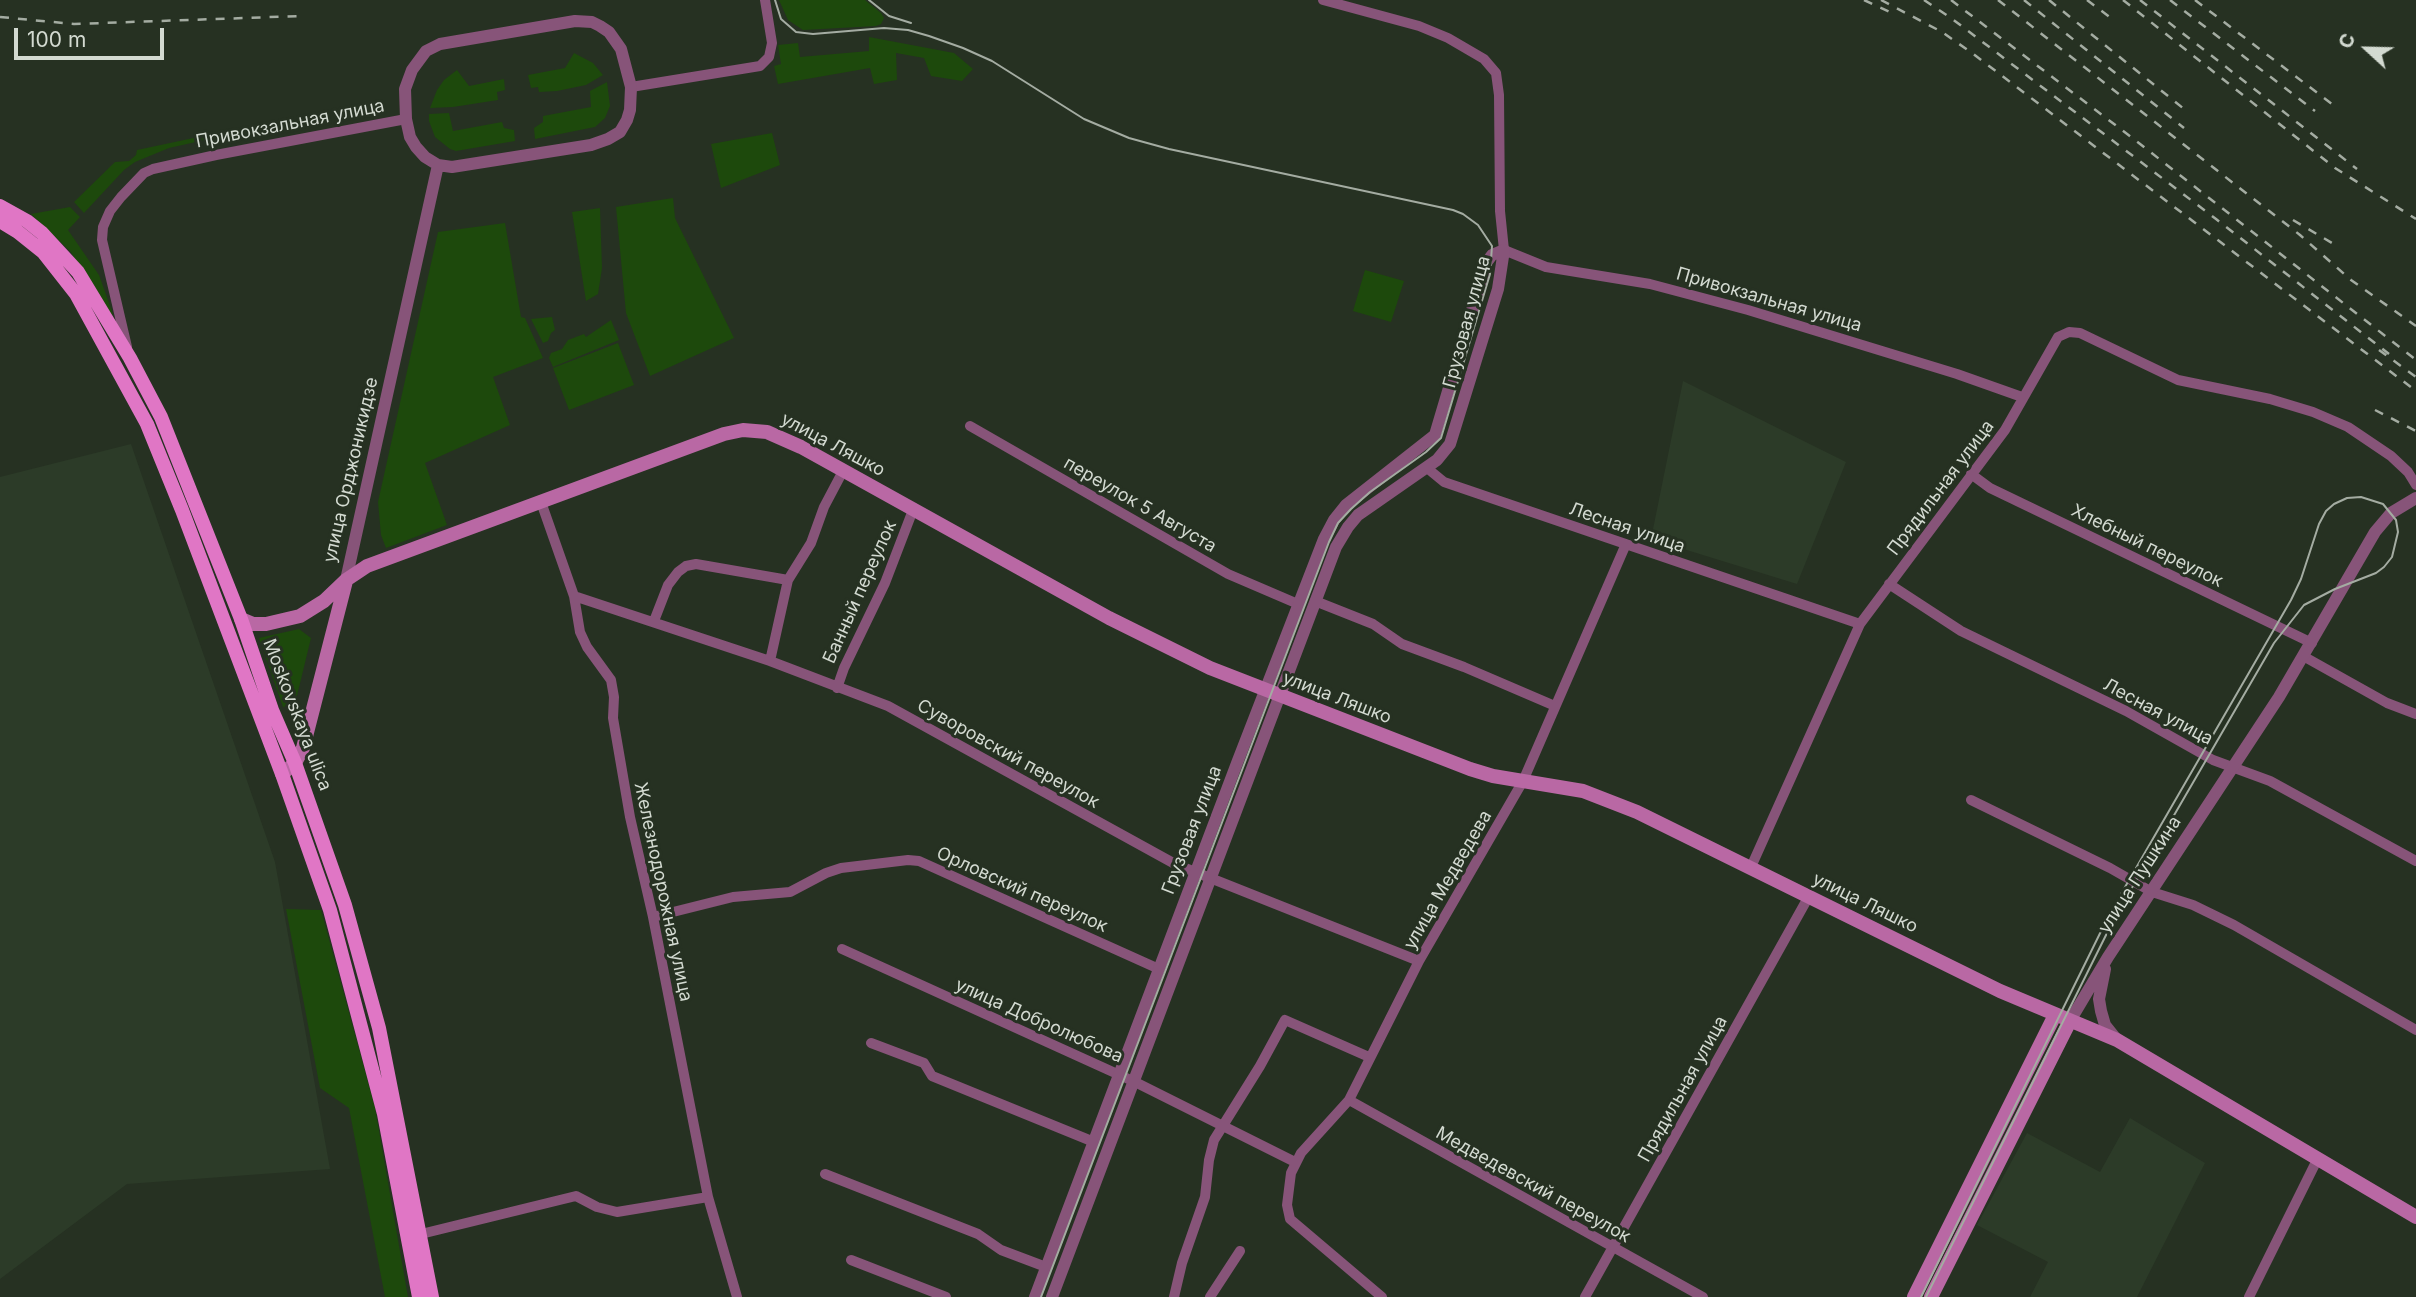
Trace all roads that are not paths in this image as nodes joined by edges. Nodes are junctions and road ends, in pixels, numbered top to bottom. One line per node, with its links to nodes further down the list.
1 (765, 0): 3 (street)
2 (1323, 0): 8 (street)
3 (631, 87): 4 (street); 5 (street)
4 (406, 119): 5 (street, Привокзальная улица); 9 (street, Привокзальная улица)
5 (438, 165): 20 (street, улица Орджоникидзе)
6 (0, 206): 9 (main road, Moskovskaya ulica)
7 (0, 221): 39 (main road, Moskovskaya ulica)
8 (1504, 250): 10 (street, Привокзальная улица); 12 (street, Грузовая улица); 25 (street, Грузовая улица)
9 (130, 358): 26 (main road, Moskovskaya ulica)
10 (2022, 397): 14 (street, Прядильная улица); 15 (street, Прядильная улица)
11 (970, 426): 25 (street, переулок 5 Августа)
12 (1427, 468): 19 (street, Лесная улица); 24 (street, Грузовая улица)
13 (843, 471): 17 (main road, улица Ляшко); 18 (main road, улица Ляшко); 21 (street)
14 (1971, 474): 22 (street, Прядильная улица); 29 (street, Хлебный переулок)
15 (2416, 485)
16 (2416, 498): 29 (street, улица Пушкина)
17 (541, 502): 20 (main road, улица Ляшко); 23 (street, Железнодорожная улица)
18 (913, 510): 32 (street, Банный переулок); 33 (main road, улица Ляшко)
19 (1626, 544): 28 (street, Лесная улица); 35 (street, улица Медведева)
20 (346, 580): 26 (main road, улица Ляшко); 37 (main road, улица Орджоникидзе)
21 (788, 580): 27 (street); 31 (street)
22 (1889, 584): 28 (street, Прядильная улица); 38 (street, Лесная улица)
23 (574, 596): 27 (street, Суворовский переулок); 48 (street, Железнодорожная улица)
24 (1315, 601): 34 (street, Грузовая улица); 35 (street)
25 (1298, 604): 33 (street, Грузовая улица)
26 (241, 619): 37 (main road, Moskovskaya ulica)
27 (654, 621): 31 (street, Суворовский переулок)
28 (1860, 624): 43 (street, Прядильная улица)
29 (2312, 643): 30 (street, улица Пушкина)
30 (2303, 656): 36 (street); 38 (street, улица Пушкина)
31 (770, 661): 32 (street, Суворовский переулок)
32 (836, 688): 44 (street, Суворовский переулок)
33 (1264, 691): 34 (main road, улица Ляшко); 44 (street, Грузовая улица)
34 (1280, 696): 40 (main road, улица Ляшко); 45 (street, Грузовая улица)
35 (1555, 706): 40 (street, улица Медведева)
36 (2416, 714)
37 (295, 764): 39 (main road); 69 (main road, Moskovskaya ulica)
38 (2234, 766): 42 (street, Лесная улица); 46 (street, улица Пушкина)
39 (282, 774): 74 (main road, Moskovskaya ulica)
40 (1523, 781): 43 (main road, улица Ляшко); 51 (street, улица Медведева)
41 (1971, 800): 46 (street)
42 (2416, 861)
43 (1751, 867): 47 (main road, улица Ляшко)
44 (1195, 873): 45 (street, Суворовский переулок); 52 (street, Грузовая улица)
45 (1212, 880): 51 (street, Суворовский переулок); 60 (street, Грузовая улица)
46 (2152, 892): 50 (street, улица Пушкина); 55 (street)
47 (1809, 896): 53 (main road, улица Ляшко); 70 (street, Прядильная улица)
48 (653, 917): 52 (street, Орловский переулок); 67 (street, Железнодорожная улица)
49 (842, 949): 59 (street, улица Добролюбова)
50 (2108, 957): 54 (street, улица Пушкина); 56 (street)
51 (1419, 961): 58 (street, улица Медведева)
52 (1159, 969): 59 (street, Грузовая улица)
53 (2054, 1015): 54 (main road, улица Ляшко); 85 (main road)
54 (2070, 1021): 56 (main road, улица Ляшко); 86 (main road, улица Пушкина)
55 (2416, 1030)
56 (2117, 1041): 64 (main road, улица Ляшко)
57 (871, 1043): 63 (street)
58 (1369, 1057): 61 (street, улица Медведева); 62 (street)
59 (1120, 1074): 60 (street, улица Добролюбова); 63 (street, Грузовая улица)
60 (1135, 1082): 62 (street, улица Добролюбова); 79 (street, Грузовая улица)
61 (1349, 1100): 65 (street, улица Медведева); 70 (street, Медведевский переулок)
62 (1221, 1127): 65 (street, улица Добролюбова); 80 (street)
63 (1094, 1142): 73 (street, Грузовая улица)
64 (2317, 1160): 68 (main road, улица Ляшко); 87 (street)
65 (1295, 1162): 82 (street)
66 (825, 1174): 73 (street)
67 (708, 1197): 69 (street); 76 (street, Железнодорожная улица)
68 (2416, 1217)
69 (421, 1234): 75 (main road, Moskovskaya ulica)
70 (1613, 1247): 83 (street, Прядильная улица); 84 (street, Медведевский переулок)
71 (1240, 1251): 81 (street)
72 (851, 1260): 77 (street)
73 (1046, 1267): 78 (street, Грузовая улица)
74 (419, 1297)
75 (432, 1297)
76 (737, 1297)
77 (946, 1297)
78 (1035, 1297)
79 (1052, 1297)
80 (1174, 1297)
81 (1210, 1297)
82 (1382, 1297)
83 (1585, 1297)
84 (1703, 1297)
85 (1914, 1297)
86 (1931, 1297)
87 (2249, 1297)

